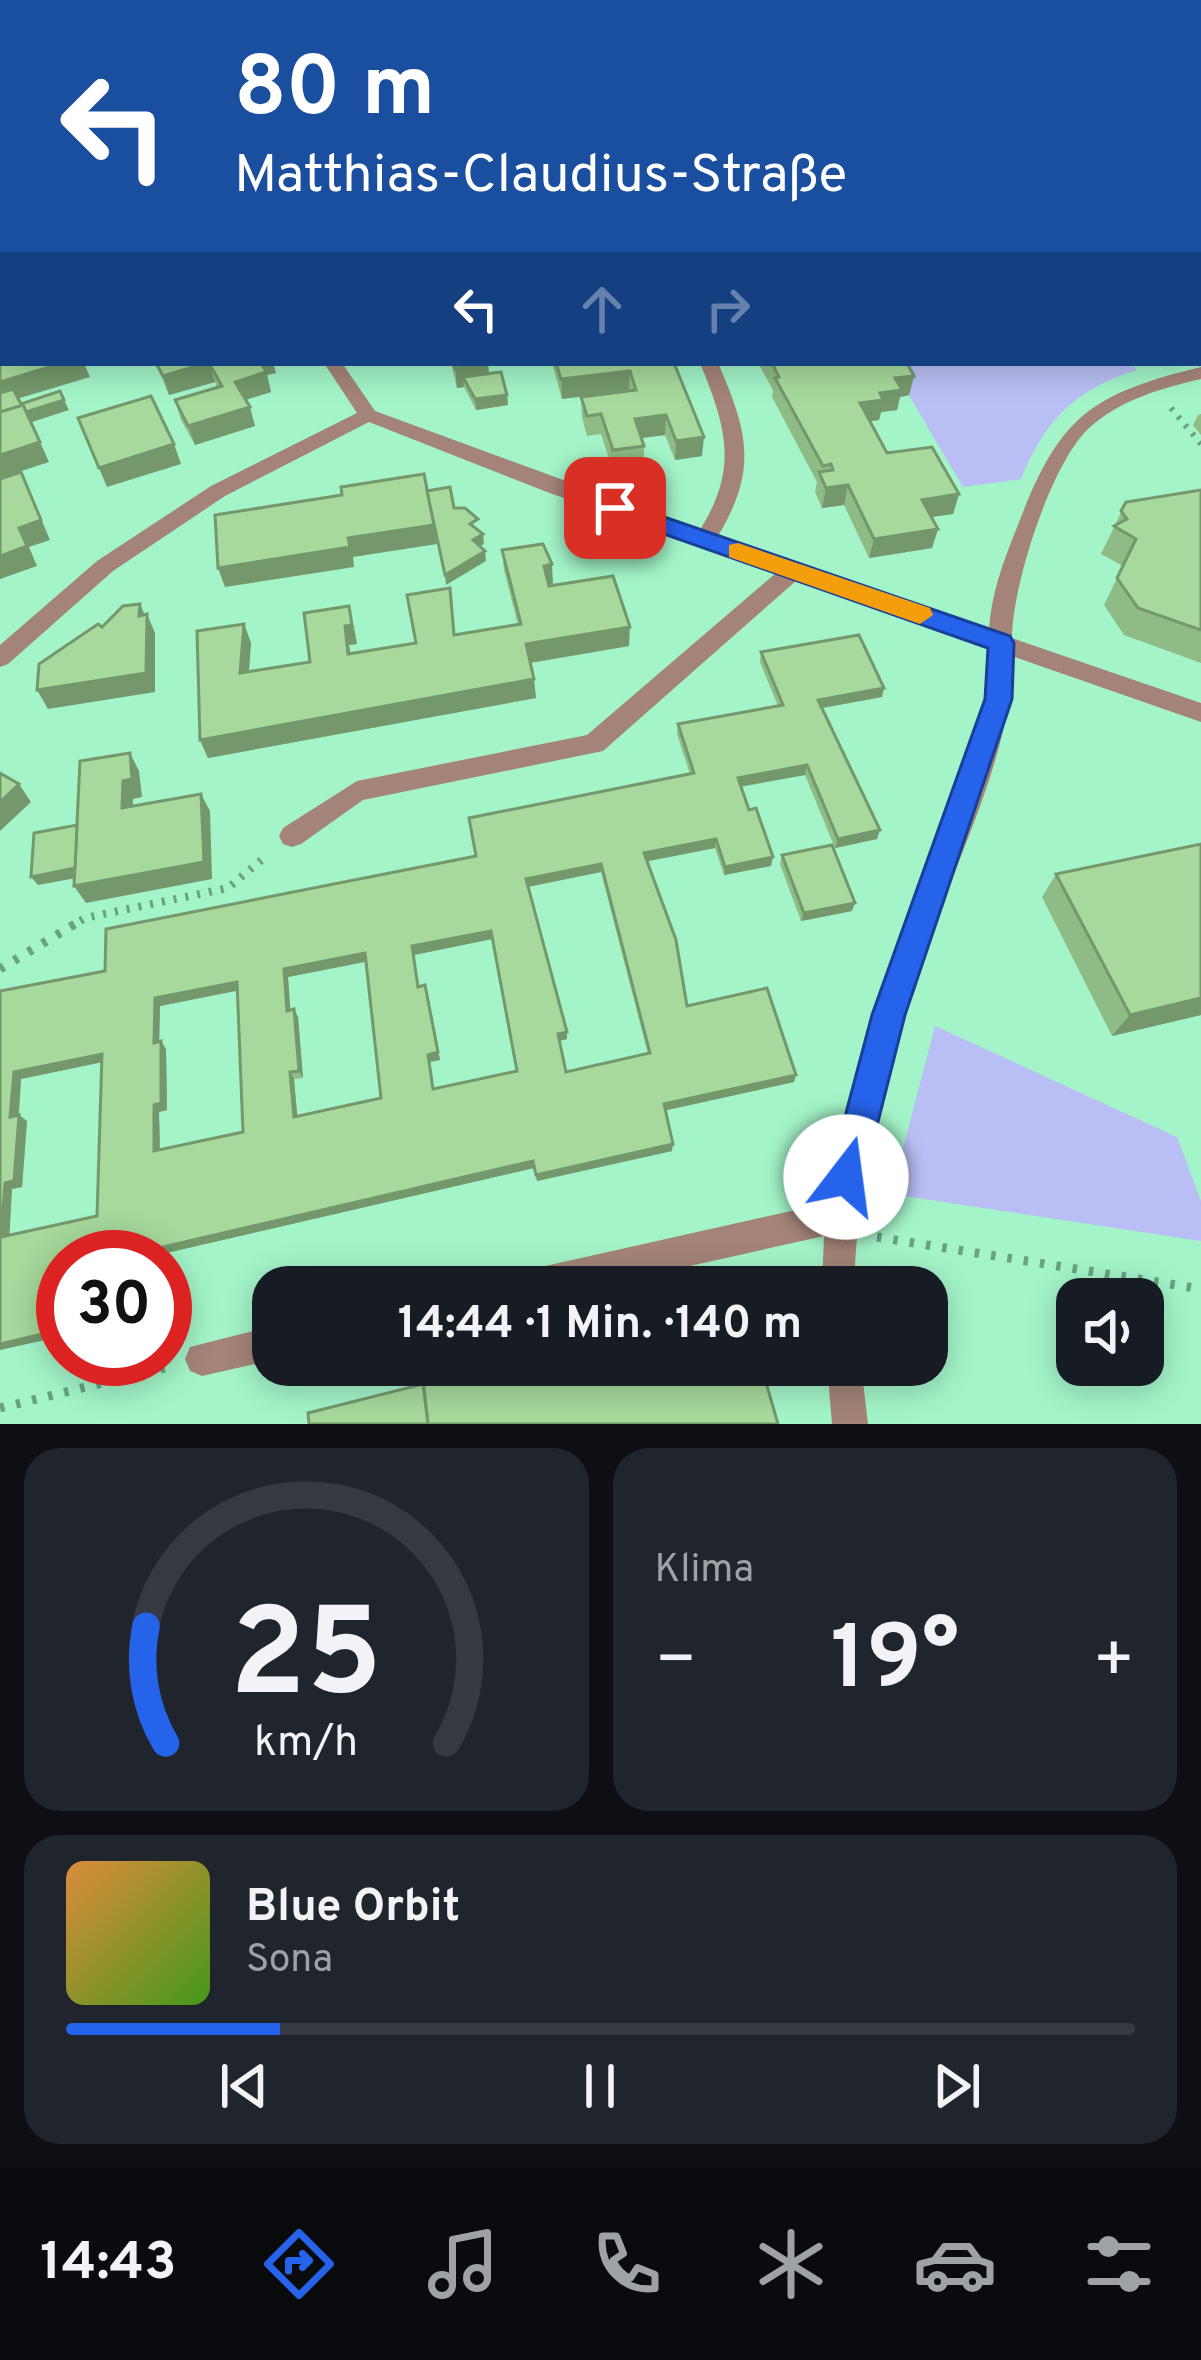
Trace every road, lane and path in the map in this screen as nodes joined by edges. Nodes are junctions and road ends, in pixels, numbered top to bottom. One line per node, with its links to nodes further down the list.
1 (335, 366): 4 (street)
2 (710, 366): 5 (street)
3 (1201, 373): 7 (street)
4 (368, 415): 5 (street); 8 (street)
5 (705, 540): 6 (street)
6 (794, 570): 7 (street); 10 (street)
7 (1001, 643): 9 (street); 12 (street)
8 (0, 658)
9 (1201, 713)
10 (292, 836): 11 (path)
11 (0, 968)
12 (836, 1217): 13 (street); 14 (street); 15 (path)
13 (618, 1266)
14 (837, 1266)
15 (1201, 1289)
16 (252, 1348): 17 (street)
17 (202, 1359): 19 (path)
18 (846, 1386): 20 (street)
19 (0, 1408)
20 (850, 1424)

